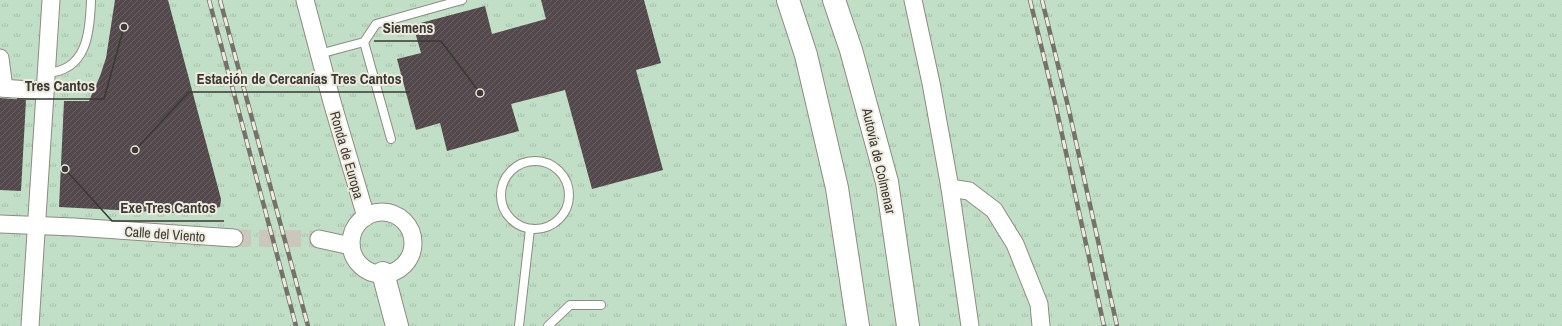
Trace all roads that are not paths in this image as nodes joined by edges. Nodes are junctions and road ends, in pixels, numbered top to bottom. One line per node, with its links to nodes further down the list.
1 (51, 0): 11 (street)
2 (91, 0): 11 (lane)
3 (305, 0): 9 (street, Ronda de Europa)
4 (462, 0): 8 (lane)
5 (788, 0): 29 (main road)
6 (834, 0): 30 (main road, Autovía de Colmenar)
7 (913, 0): 15 (street)
8 (364, 42): 9 (lane); 14 (lane)
9 (320, 54): 16 (street, Ronda de Europa)
10 (0, 58): 12 (street)
11 (46, 73): 13 (street)
12 (2, 88): 13 (street)
13 (45, 91): 18 (street)
14 (391, 139)
15 (950, 188): 31 (street); 32 (street)
16 (366, 217): 22 (street, Ronda de Europa); 23 (street, Ronda de Europa)
17 (0, 224): 18 (street, Calle del Viento)
18 (38, 226): 20 (street, Calle del Viento); 25 (street)
19 (530, 229): 19 (lane); 27 (lane)
20 (234, 238)
21 (319, 239): 22 (street)
22 (351, 246): 23 (street)
23 (383, 273): 26 (main road)
24 (601, 306): 28 (lane)
25 (30, 326)
26 (397, 326)
27 (519, 326)
28 (548, 326)
29 (858, 326)
30 (908, 326)
31 (970, 326)
32 (1041, 326)

